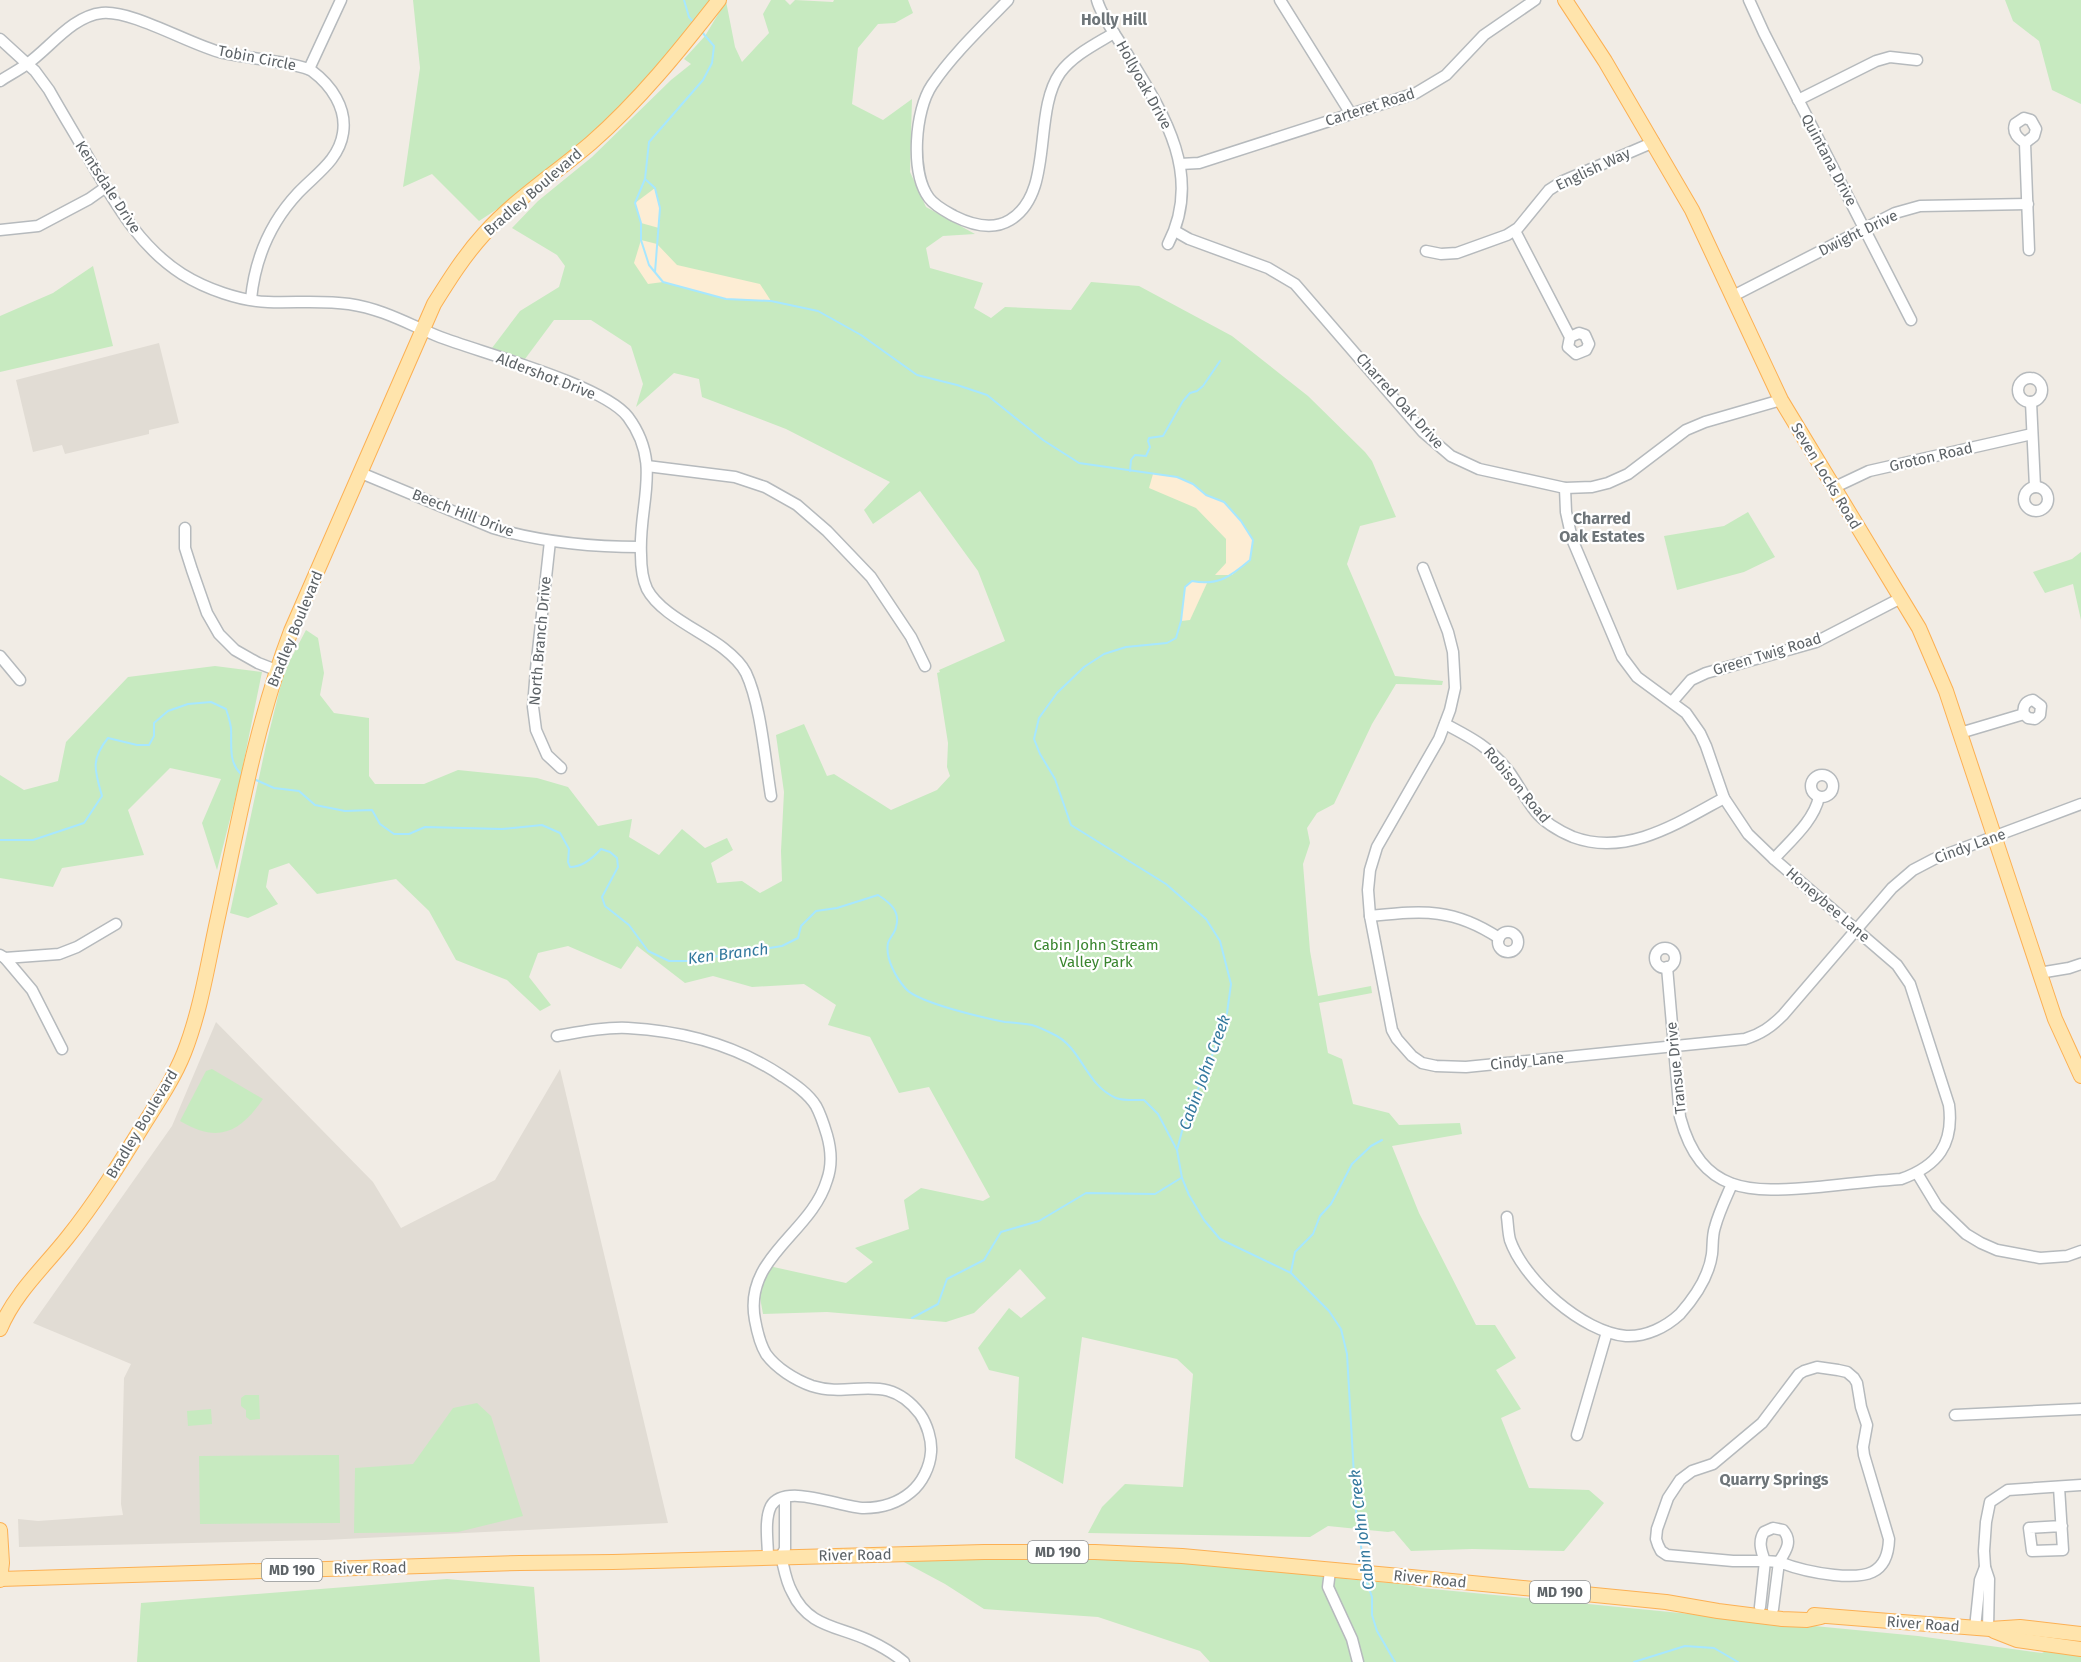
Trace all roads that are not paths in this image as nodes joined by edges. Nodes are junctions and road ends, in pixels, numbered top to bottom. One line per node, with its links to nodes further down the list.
1 (341, 0): 13 (street)
2 (719, 0): 32 (main road, Bradley Boulevard)
3 (1008, 0): 9 (street)
4 (1097, 0): 9 (street, Hollyoak Drive)
5 (1280, 0): 16 (street)
6 (1534, 0): 16 (street, Carteret Road)
7 (1565, 0): 17 (main road, Seven Locks Road)
8 (1749, 0): 15 (street, Quintana Drive)
9 (1114, 33): 19 (street, Hollyoak Drive)
10 (0, 39): 12 (street, Kentsdale Drive)
11 (1917, 60): 15 (street)
12 (27, 64): 13 (street, Tobin Circle); 14 (street, Tobin Circle); 20 (street, Kentsdale Drive)
13 (309, 69): 30 (street, Tobin Circle)
14 (0, 81)
15 (1798, 100): 22 (street, Quintana Drive)
16 (1350, 114): 19 (street, Carteret Road)
17 (1654, 142): 25 (street, English Way); 29 (main road, Seven Locks Road)
18 (2025, 143): 21 (street)
19 (1180, 164): 24 (street, Hollyoak Drive)
20 (106, 188): 23 (street); 30 (street, Kentsdale Drive)
21 (2028, 204): 22 (street, Dwight Drive); 27 (street)
22 (1864, 228): 29 (street, Dwight Drive); 31 (street, Quintana Drive)
23 (0, 230)
24 (1175, 231): 26 (street, Hollyoak Drive); 39 (street, Charred Oak Drive)
25 (1515, 231): 28 (street, English Way); 33 (street)
26 (1168, 244)
27 (2029, 250)
28 (1426, 251)
29 (1733, 296): 34 (main road, Seven Locks Road)
30 (251, 299): 32 (street, Kentsdale Drive)
31 (1911, 320)
32 (422, 328): 37 (street, Aldershot Drive); 38 (main road, Bradley Boulevard)
33 (1570, 337)
34 (1781, 400): 39 (street, Charred Oak Drive); 40 (main road, Seven Locks Road)
35 (2031, 402): 36 (street)
36 (2032, 434): 40 (street, Groton Road); 41 (street)
37 (647, 466): 44 (street, Aldershot Drive); 48 (street)
38 (361, 473): 43 (street, Beech Hill Drive); 49 (main road, Bradley Boulevard)
39 (1564, 488): 51 (street, Honeybee Lane)
40 (1833, 488): 46 (main road, Seven Locks Road)
41 (2035, 488)
42 (185, 528): 49 (street)
43 (550, 541): 44 (street, Beech Hill Drive); 55 (street, North Branch Drive)
44 (640, 547): 56 (street, Aldershot Drive)
45 (1423, 568): 53 (street, Cindy Lane)
46 (1901, 598): 51 (street, Green Twig Road); 54 (main road, Seven Locks Road)
47 (0, 657): 50 (street)
48 (925, 666)
49 (276, 670): 78 (main road, Bradley Boulevard)
50 (20, 680)
51 (1672, 702): 58 (street, Honeybee Lane)
52 (2024, 714): 54 (street)
53 (1445, 724): 58 (street, Robison Road); 62 (street, Cindy Lane)
54 (1960, 733): 60 (main road, Seven Locks Road)
55 (561, 768)
56 (771, 796)
57 (1819, 797): 61 (street)
58 (1724, 798): 61 (street, Honeybee Lane)
59 (2081, 804): 60 (street, Cindy Lane)
60 (1994, 837): 64 (street, Cindy Lane); 69 (main road, Seven Locks Road)
61 (1774, 859): 64 (street, Honeybee Lane)
62 (1370, 916): 65 (street); 71 (street, Cindy Lane)
63 (116, 924): 66 (street)
64 (1857, 930): 71 (street, Cindy Lane); 74 (street, Honeybee Lane)
65 (1498, 938)
66 (2, 957): 72 (street)
67 (2081, 964): 69 (street)
68 (1667, 967): 71 (street, Transue Drive)
69 (2039, 973): 73 (main road, Seven Locks Road)
70 (556, 1036): 85 (street)
71 (1673, 1046): 75 (street, Transue Drive)
72 (62, 1049)
73 (2081, 1076)
74 (1917, 1173): 75 (street, Honeybee Lane); 77 (street)
75 (1732, 1184): 79 (street)
76 (1508, 1217): 79 (street)
77 (2081, 1251)
78 (0, 1329)
79 (1607, 1332): 82 (street)
80 (2081, 1409): 81 (street)
81 (1955, 1415)
82 (1577, 1435)
83 (2081, 1485): 84 (street)
84 (2059, 1486): 86 (street); 96 (street)
85 (785, 1498): 88 (street); 88 (street)
86 (2061, 1527)
87 (0, 1530): 92 (main road)
88 (774, 1557): 91 (main road, River Road / MD 190); 92 (main road, River Road / MD 190); 99 (street)
89 (1765, 1561): 90 (street); 90 (street); 90 (street); 94 (street)
90 (1779, 1562): 94 (street)
91 (1330, 1571): 93 (main road, River Road / MD 190); 100 (street)
92 (0, 1579)
93 (1708, 1608): 94 (main road, River Road / MD 190); 95 (main road, River Road / MD 190)
94 (1766, 1608): 95 (main road, River Road / MD 190)
95 (1821, 1617): 96 (main road, River Road / MD 190)
96 (1984, 1629): 97 (main road, River Road / MD 190); 98 (main road, River Road / MD 190)
97 (2081, 1634)
98 (2081, 1649)
99 (904, 1662)
100 (1359, 1662)

